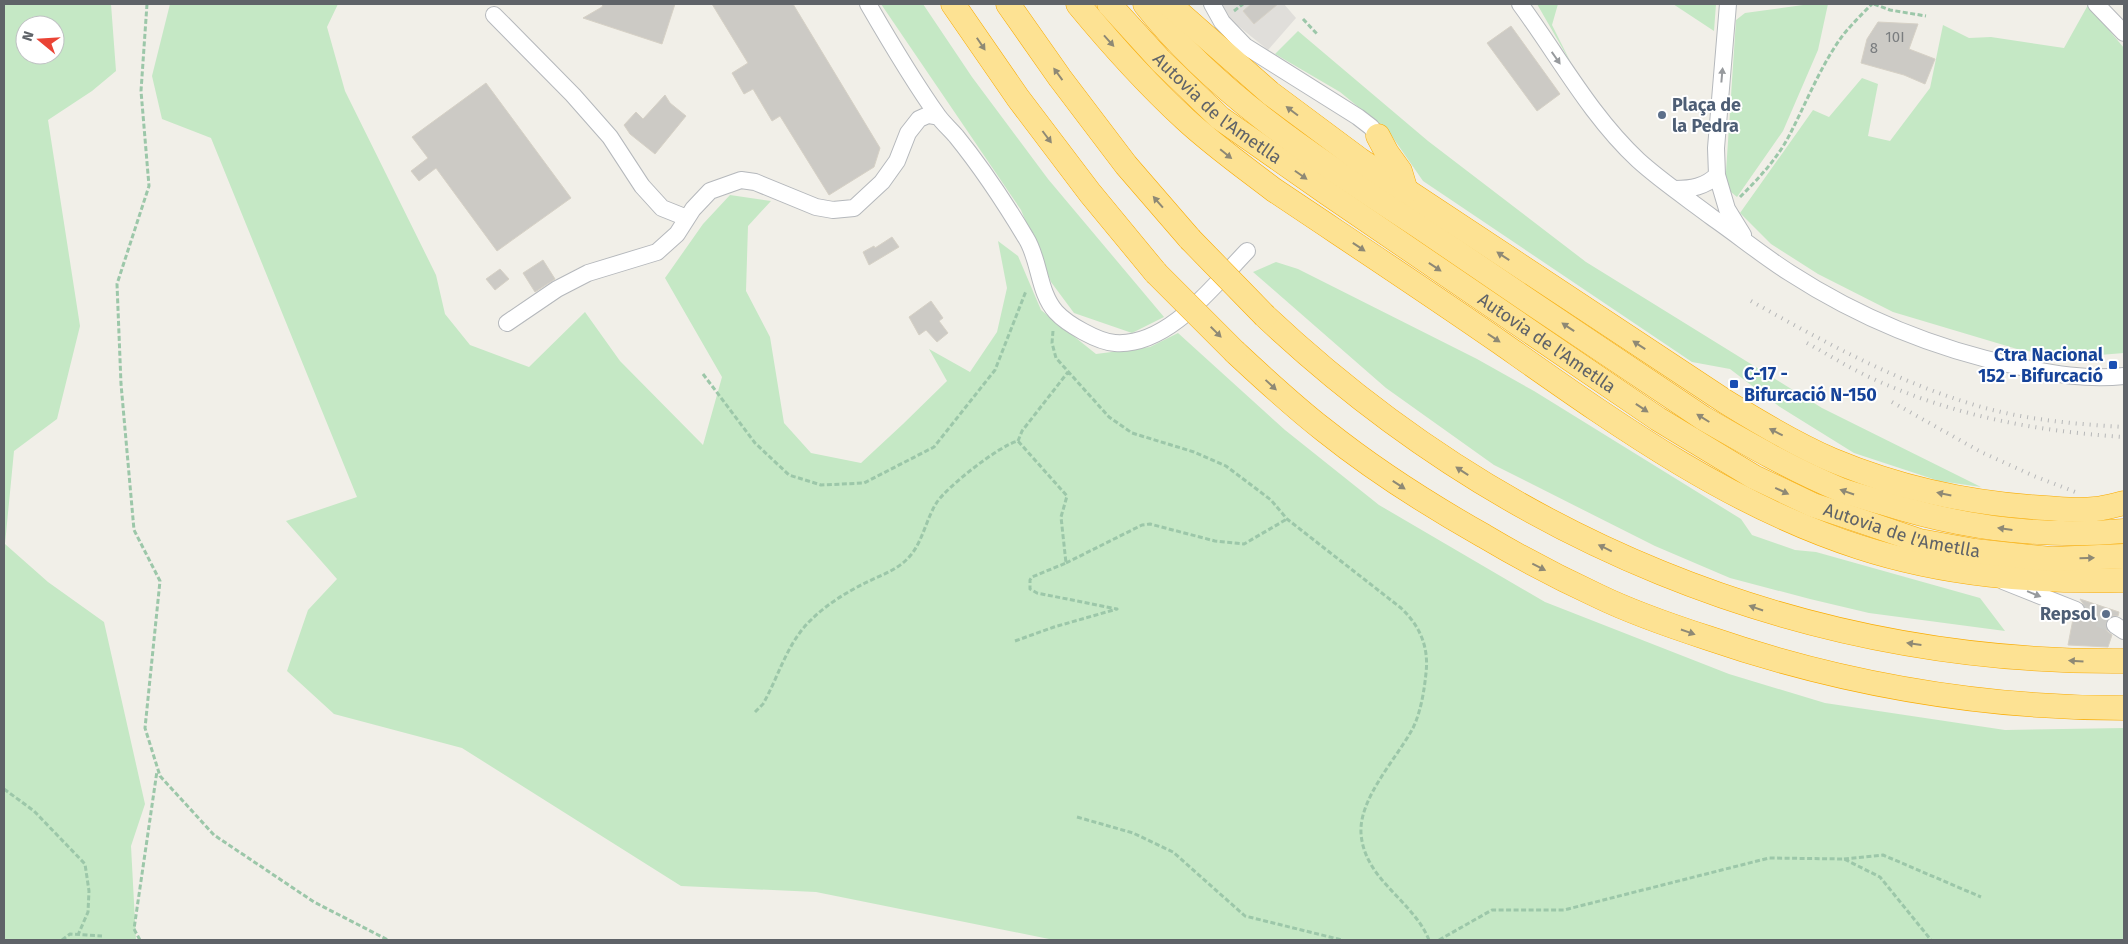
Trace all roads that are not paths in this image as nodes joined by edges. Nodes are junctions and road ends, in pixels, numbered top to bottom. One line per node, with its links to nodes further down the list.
1 (868, 4): 14 (street)
2 (953, 4): 34 (highway, one-way to 34, bridge)
3 (1008, 4): 33 (highway, one-way to 3, bridge)
4 (1078, 4): 30 (highway, one-way to 30)
5 (1109, 4): 29 (highway, Autovia de l'Ametlla, one-way to 29)
6 (1145, 4): 28 (highway, Autovia de l'Ametlla, one-way to 6)
7 (1169, 4): 16 (highway, one-way to 7)
8 (1212, 4): 15 (street)
9 (1731, 4): 17 (street, one-way to 9)
10 (2096, 4): 13 (street)
11 (1526, 8): 18 (street, one-way to 18)
12 (494, 15): 22 (street)
13 (2124, 33)
14 (939, 117): 22 (street); 24 (street)
15 (1378, 136): 16 (highway); 19 (highway)
16 (1360, 160): 19 (highway)
17 (1717, 175): 18 (street); 20 (street)
18 (1675, 189): 21 (street)
19 (1406, 191): 27 (highway, one-way to 19)
20 (1727, 209): 21 (street); 23 (street)
21 (1706, 212): 23 (street)
22 (687, 218): 25 (street)
23 (1748, 243): 26 (street)
24 (1247, 251)
25 (507, 323)
26 (2124, 376)
27 (2124, 503)
28 (2124, 531)
29 (2124, 556)
30 (1992, 576): 31 (highway); 32 (street, one-way to 32)
31 (2124, 580)
32 (2076, 610)
33 (2124, 661)
34 (2124, 708)

